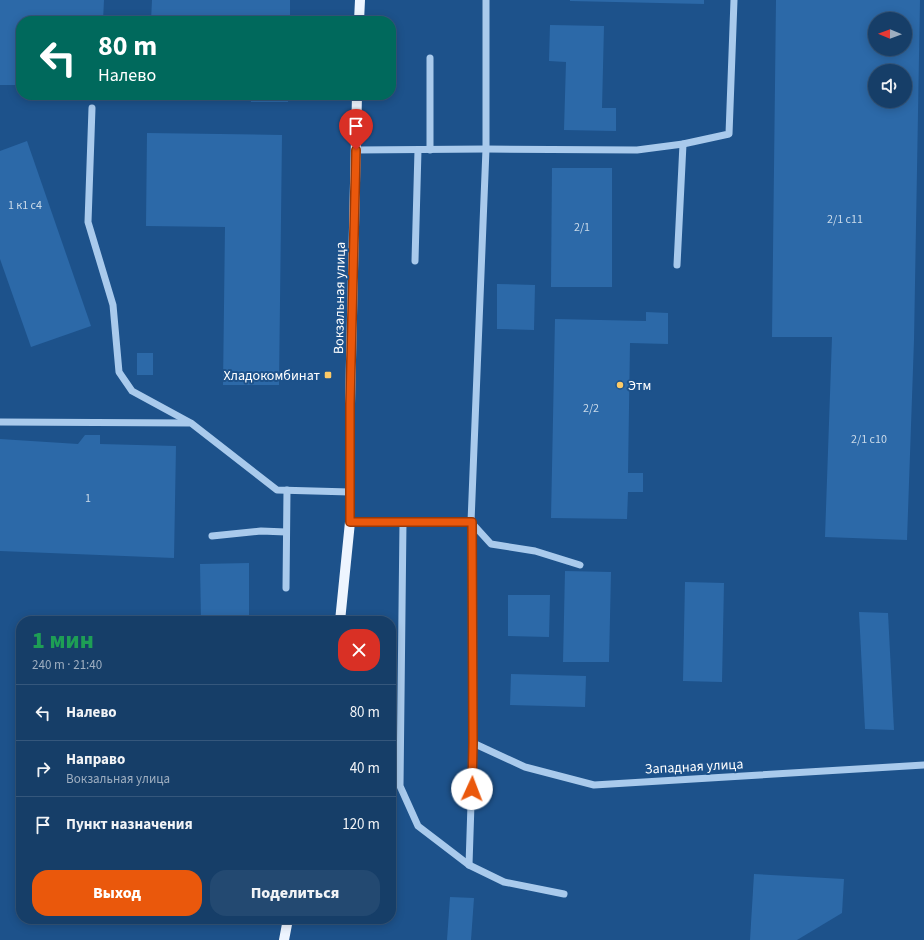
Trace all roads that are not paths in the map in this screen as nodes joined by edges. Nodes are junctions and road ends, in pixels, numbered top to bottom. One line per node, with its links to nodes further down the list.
1 (360, 0): 4 (main road)
2 (486, 0): 9 (street)
3 (734, 0): 8 (street)
4 (359, 16)
5 (430, 58): 12 (street)
6 (357, 100): 10 (main road, Вокзальная улица)
7 (92, 108): 16 (street)
8 (683, 144): 9 (street); 14 (street)
9 (486, 149): 12 (street); 21 (street)
10 (356, 150): 11 (street); 18 (main road, Вокзальная улица)
11 (418, 150): 12 (street); 13 (street)
12 (430, 150)
13 (415, 261)
14 (677, 265)
15 (0, 422): 16 (street)
16 (191, 424): 17 (street)
17 (287, 490): 18 (street); 22 (street)
18 (350, 492): 19 (main road, Вокзальная улица)
19 (350, 522): 20 (street); 26 (main road, Вокзальная улица)
20 (403, 522): 21 (street); 29 (street)
21 (472, 522): 24 (street); 27 (street)
22 (286, 532): 23 (street); 25 (street)
23 (212, 536)
24 (580, 565)
25 (286, 588)
26 (341, 616)
27 (473, 743): 28 (street, Западная улица); 29 (street)
28 (924, 766)
29 (469, 865): 30 (street)
30 (564, 894)
31 (287, 924): 32 (main road)
32 (284, 940)

